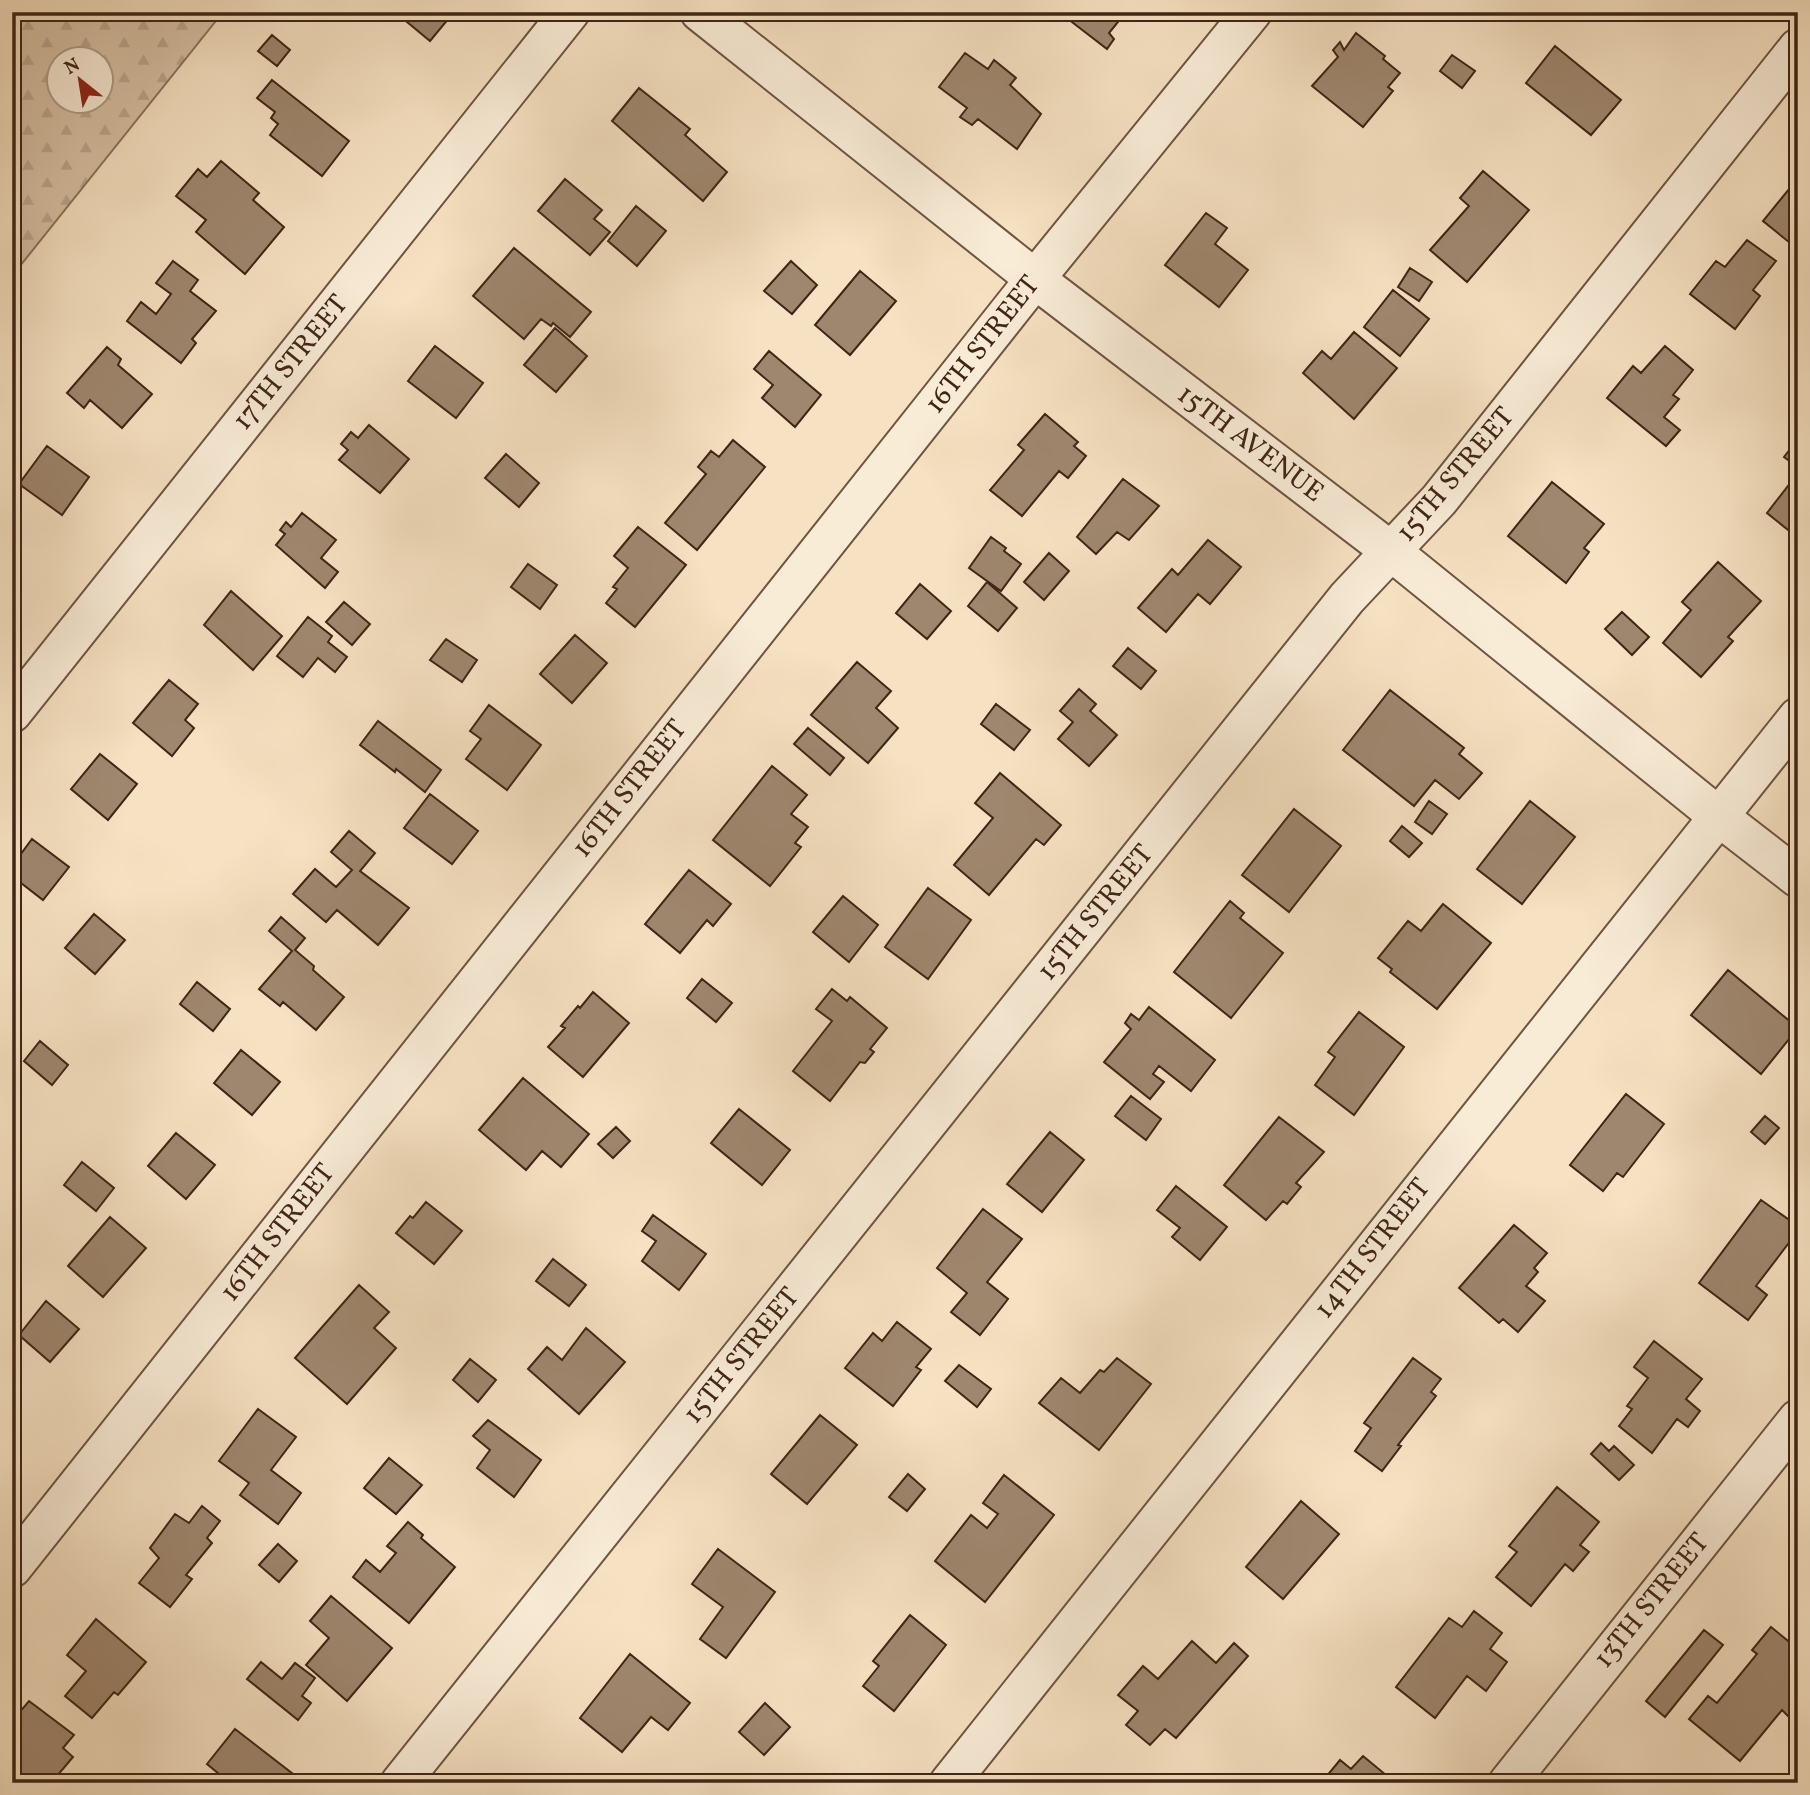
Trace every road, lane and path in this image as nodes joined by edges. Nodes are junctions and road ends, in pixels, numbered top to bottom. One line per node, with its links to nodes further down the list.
1 (570, 12): 7 (street, 17TH STREET)
2 (700, 12): 5 (street, 15TH AVENUE)
3 (1252, 12): 5 (street, 16TH STREET)
4 (1798, 48): 6 (street, 15TH STREET)
5 (1035, 279): 6 (street, 15TH AVENUE); 12 (street, 16TH STREET)
6 (1391, 552): 9 (street, 15TH AVENUE); 13 (street, 15TH STREET)
7 (12, 713)
8 (1798, 717): 9 (street, 14TH STREET)
9 (1718, 816): 10 (street, 15TH AVENUE); 14 (street, 14TH STREET)
10 (1798, 878)
11 (1798, 1419): 15 (street, 13TH STREET)
12 (12, 1568)
13 (400, 1783)
14 (949, 1783)
15 (1508, 1783)

